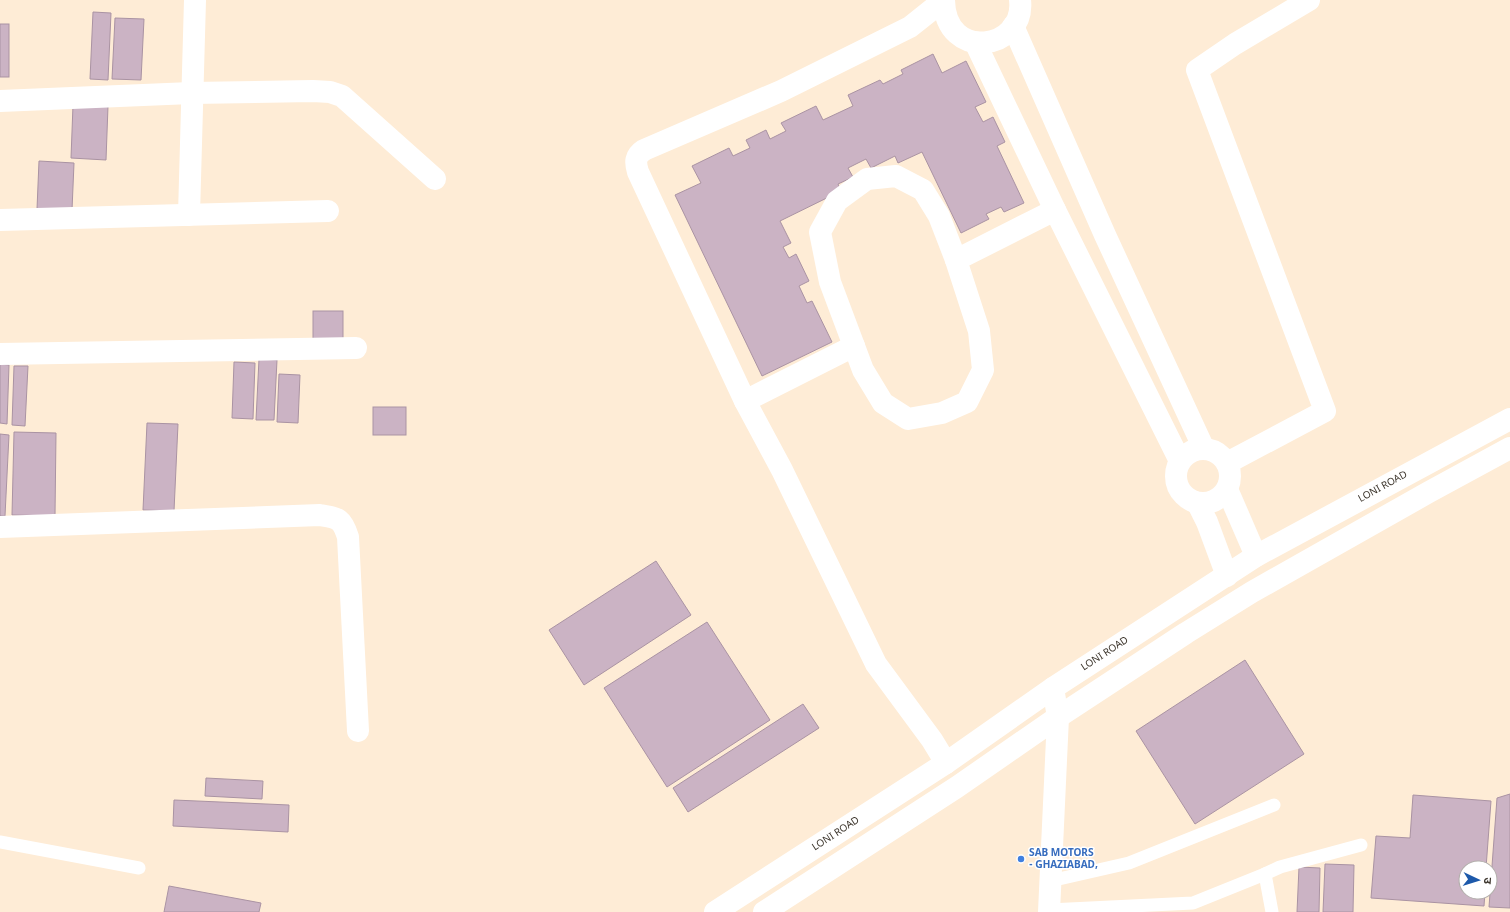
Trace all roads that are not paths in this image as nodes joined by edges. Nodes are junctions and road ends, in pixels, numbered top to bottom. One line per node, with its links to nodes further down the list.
1 (195, 0): 7 (street)
2 (944, 0): 6 (street); 18 (street)
3 (1020, 0): 5 (street)
4 (1309, 0): 23 (street)
5 (1013, 26): 6 (street); 21 (street)
6 (975, 42): 10 (street)
7 (191, 94): 8 (street); 9 (street); 12 (street)
8 (0, 101)
9 (435, 179)
10 (1055, 210): 14 (street); 22 (street)
11 (328, 211): 12 (street)
12 (189, 215): 13 (street)
13 (0, 220)
14 (956, 260): 15 (street); 15 (street)
15 (854, 346): 18 (street)
16 (356, 348): 17 (street)
17 (0, 354)
18 (745, 401): 32 (street)
19 (1510, 419): 27 (street, LONI ROAD)
20 (1510, 448): 30 (street)
21 (1204, 449): 22 (street); 23 (street)
22 (1180, 461): 25 (street)
23 (1227, 463): 24 (street)
24 (1227, 489): 25 (street); 27 (street)
25 (1198, 504): 28 (street)
26 (0, 527): 31 (street)
27 (1256, 556): 28 (street, LONI ROAD)
28 (1227, 576): 29 (street, LONI ROAD)
29 (1053, 688): 30 (street); 32 (street, LONI ROAD)
30 (1058, 717): 38 (street); 41 (street)
31 (358, 731)
32 (946, 763): 40 (street, LONI ROAD)
33 (1274, 805): 38 (lane)
34 (0, 842): 36 (lane)
35 (1361, 845): 37 (lane)
36 (139, 868)
37 (1265, 874): 39 (lane); 42 (lane)
38 (1050, 881): 39 (street)
39 (1049, 911)
40 (715, 912)
41 (764, 912)
42 (1272, 912)

